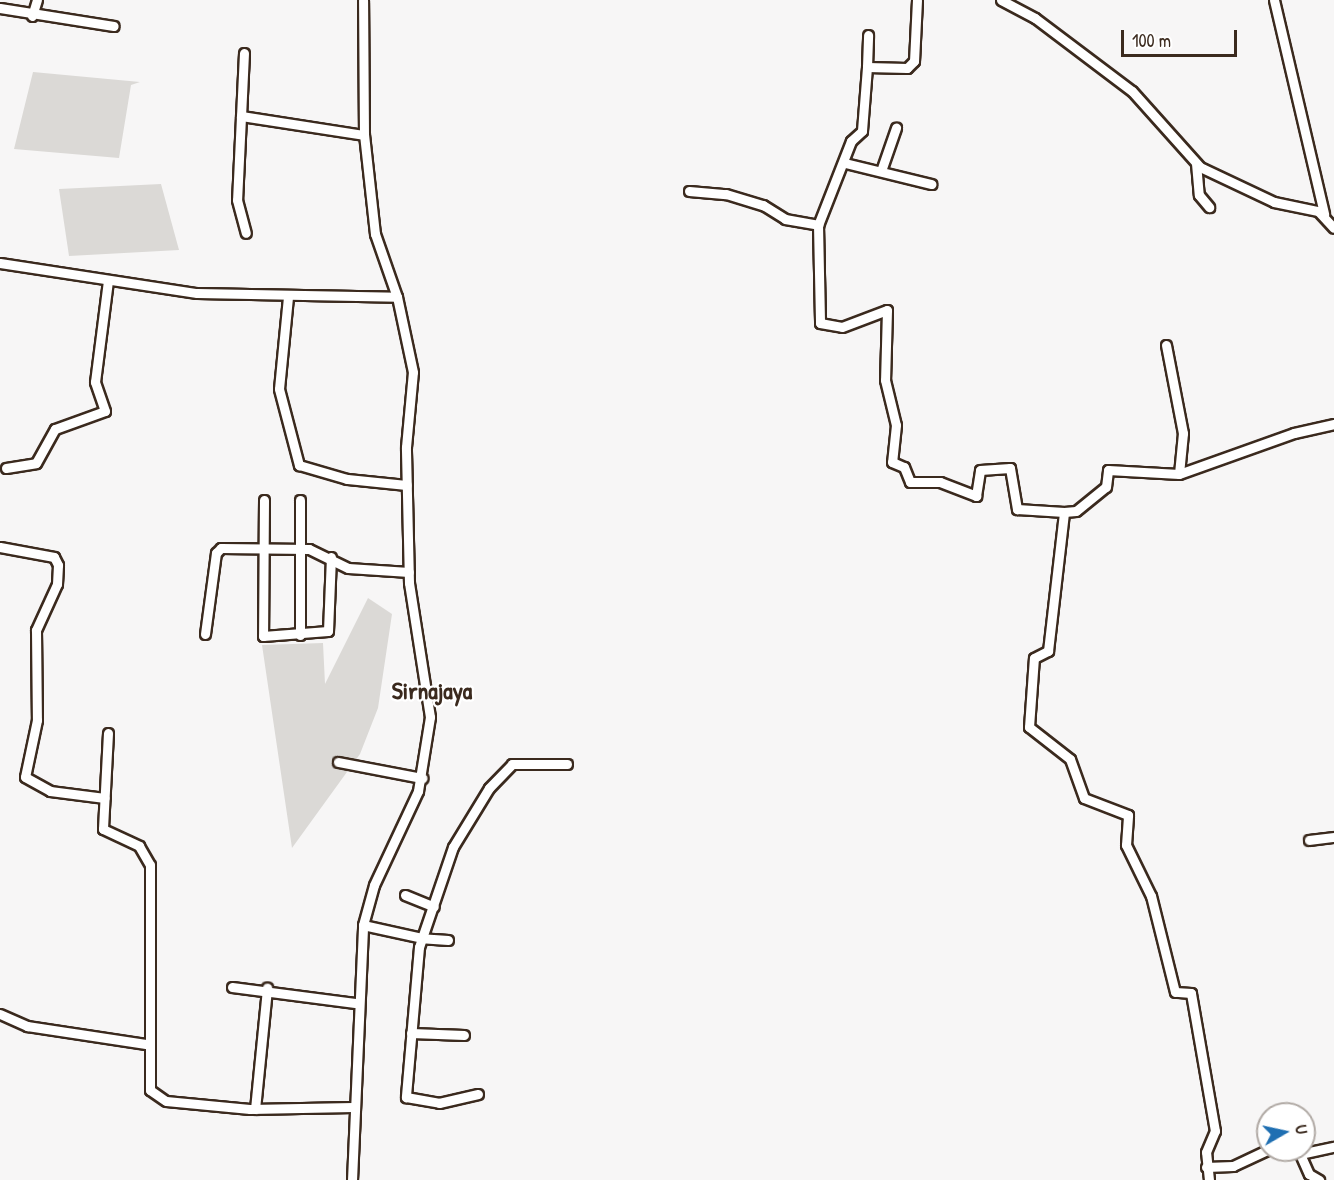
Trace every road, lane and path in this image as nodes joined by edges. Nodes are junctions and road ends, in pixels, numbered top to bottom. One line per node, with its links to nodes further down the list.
1 (37, 0): 7 (street)
2 (363, 0): 14 (street)
3 (917, 0): 11 (street)
4 (1001, 0): 16 (street)
5 (1274, 0): 21 (street)
6 (0, 8): 7 (street)
7 (33, 16): 8 (street)
8 (114, 26)
9 (867, 35): 11 (street)
10 (244, 53): 12 (street)
11 (867, 67): 15 (street)
12 (241, 116): 14 (street); 24 (street)
13 (896, 128): 17 (street)
14 (364, 135): 28 (street)
15 (844, 163): 17 (street); 22 (street)
16 (1196, 163): 20 (street); 21 (street)
17 (881, 171): 18 (street)
18 (931, 184)
19 (689, 190): 22 (street)
20 (1209, 207)
21 (1324, 214): 23 (street)
22 (818, 225): 36 (street)
23 (1334, 228)
24 (246, 233)
25 (0, 263): 26 (street)
26 (108, 281): 27 (street); 31 (street)
27 (288, 297): 28 (street); 33 (street)
28 (398, 297): 33 (street)
29 (1166, 345): 32 (street)
30 (1334, 424): 32 (street)
31 (6, 468)
32 (1179, 474): 36 (street)
33 (407, 485): 41 (street)
34 (264, 500): 38 (street)
35 (300, 500): 39 (street)
36 (1064, 512): 70 (street)
37 (0, 548): 48 (street)
38 (264, 548): 39 (street); 42 (street); 43 (street)
39 (301, 549): 40 (street); 43 (street)
40 (331, 557): 41 (street); 43 (street)
41 (409, 572): 47 (street)
42 (205, 634)
43 (300, 635)
44 (108, 734): 48 (street)
45 (338, 762): 47 (street)
46 (567, 764): 52 (street)
47 (422, 778): 53 (street)
48 (105, 798): 62 (street)
49 (1334, 837): 50 (street)
50 (1309, 840)
51 (405, 895): 52 (street)
52 (434, 907): 54 (street)
53 (363, 925): 54 (street); 58 (street)
54 (422, 938): 55 (street); 60 (street)
55 (448, 940)
56 (232, 987): 57 (street)
57 (267, 988): 58 (street); 65 (street)
58 (355, 1003): 64 (street)
59 (0, 1014): 62 (street)
60 (411, 1033): 61 (street); 63 (street)
61 (464, 1035)
62 (146, 1044): 65 (street)
63 (477, 1094)
64 (353, 1107): 65 (street); 71 (street)
65 (255, 1109)
66 (1334, 1147): 67 (street)
67 (1316, 1149)
68 (1256, 1155): 70 (street)
69 (1301, 1162): 73 (street)
70 (1206, 1167): 72 (street)
71 (352, 1180)
72 (1209, 1180)
73 (1319, 1180)

